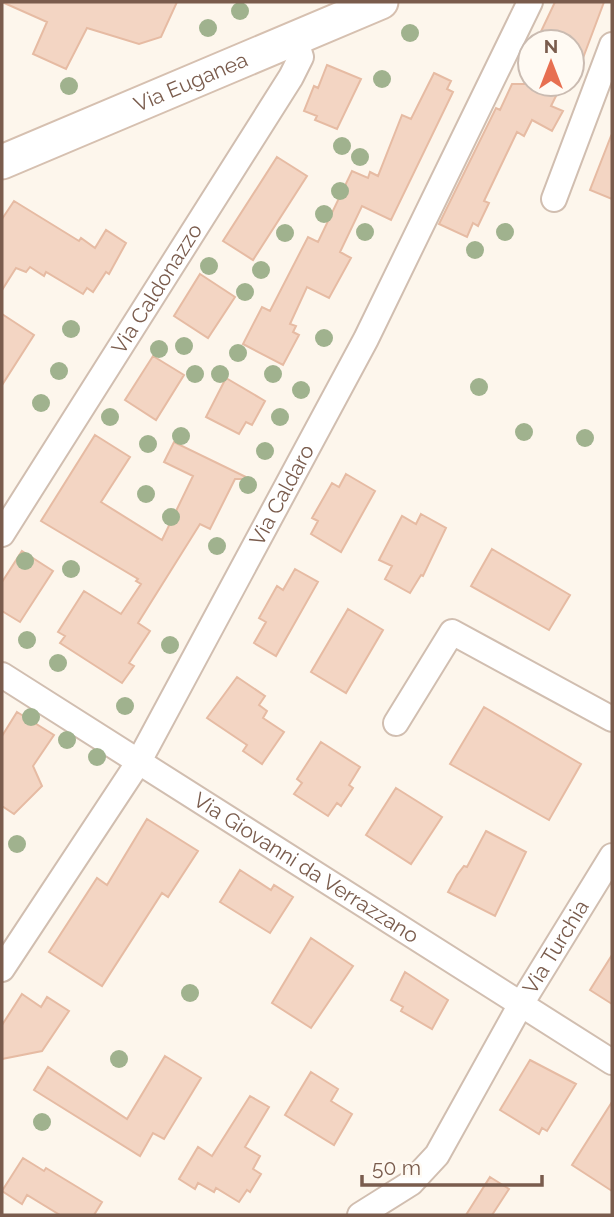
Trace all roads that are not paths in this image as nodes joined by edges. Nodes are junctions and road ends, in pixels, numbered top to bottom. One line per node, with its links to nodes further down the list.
1 (381, 2): 3 (street, Via Euganea)
2 (530, 2): 11 (street, Via Caldaro)
3 (295, 38): 5 (street, Via Euganea); 7 (street, Via Caldonazzo)
4 (612, 45): 6 (street)
5 (2, 162)
6 (554, 199)
7 (2, 534)
8 (2, 675): 11 (street, Via Giovanni da Verrazzano)
9 (612, 719): 10 (street)
10 (396, 723)
11 (138, 763): 13 (street, Via Caldaro); 14 (street, Via Giovanni da Verrazzano)
12 (612, 856): 14 (street, Via Turchia)
13 (2, 969)
14 (521, 1004): 15 (street, Via Giovanni da Verrazzano); 16 (street, Via Turchia)
15 (612, 1062)
16 (360, 1215)

